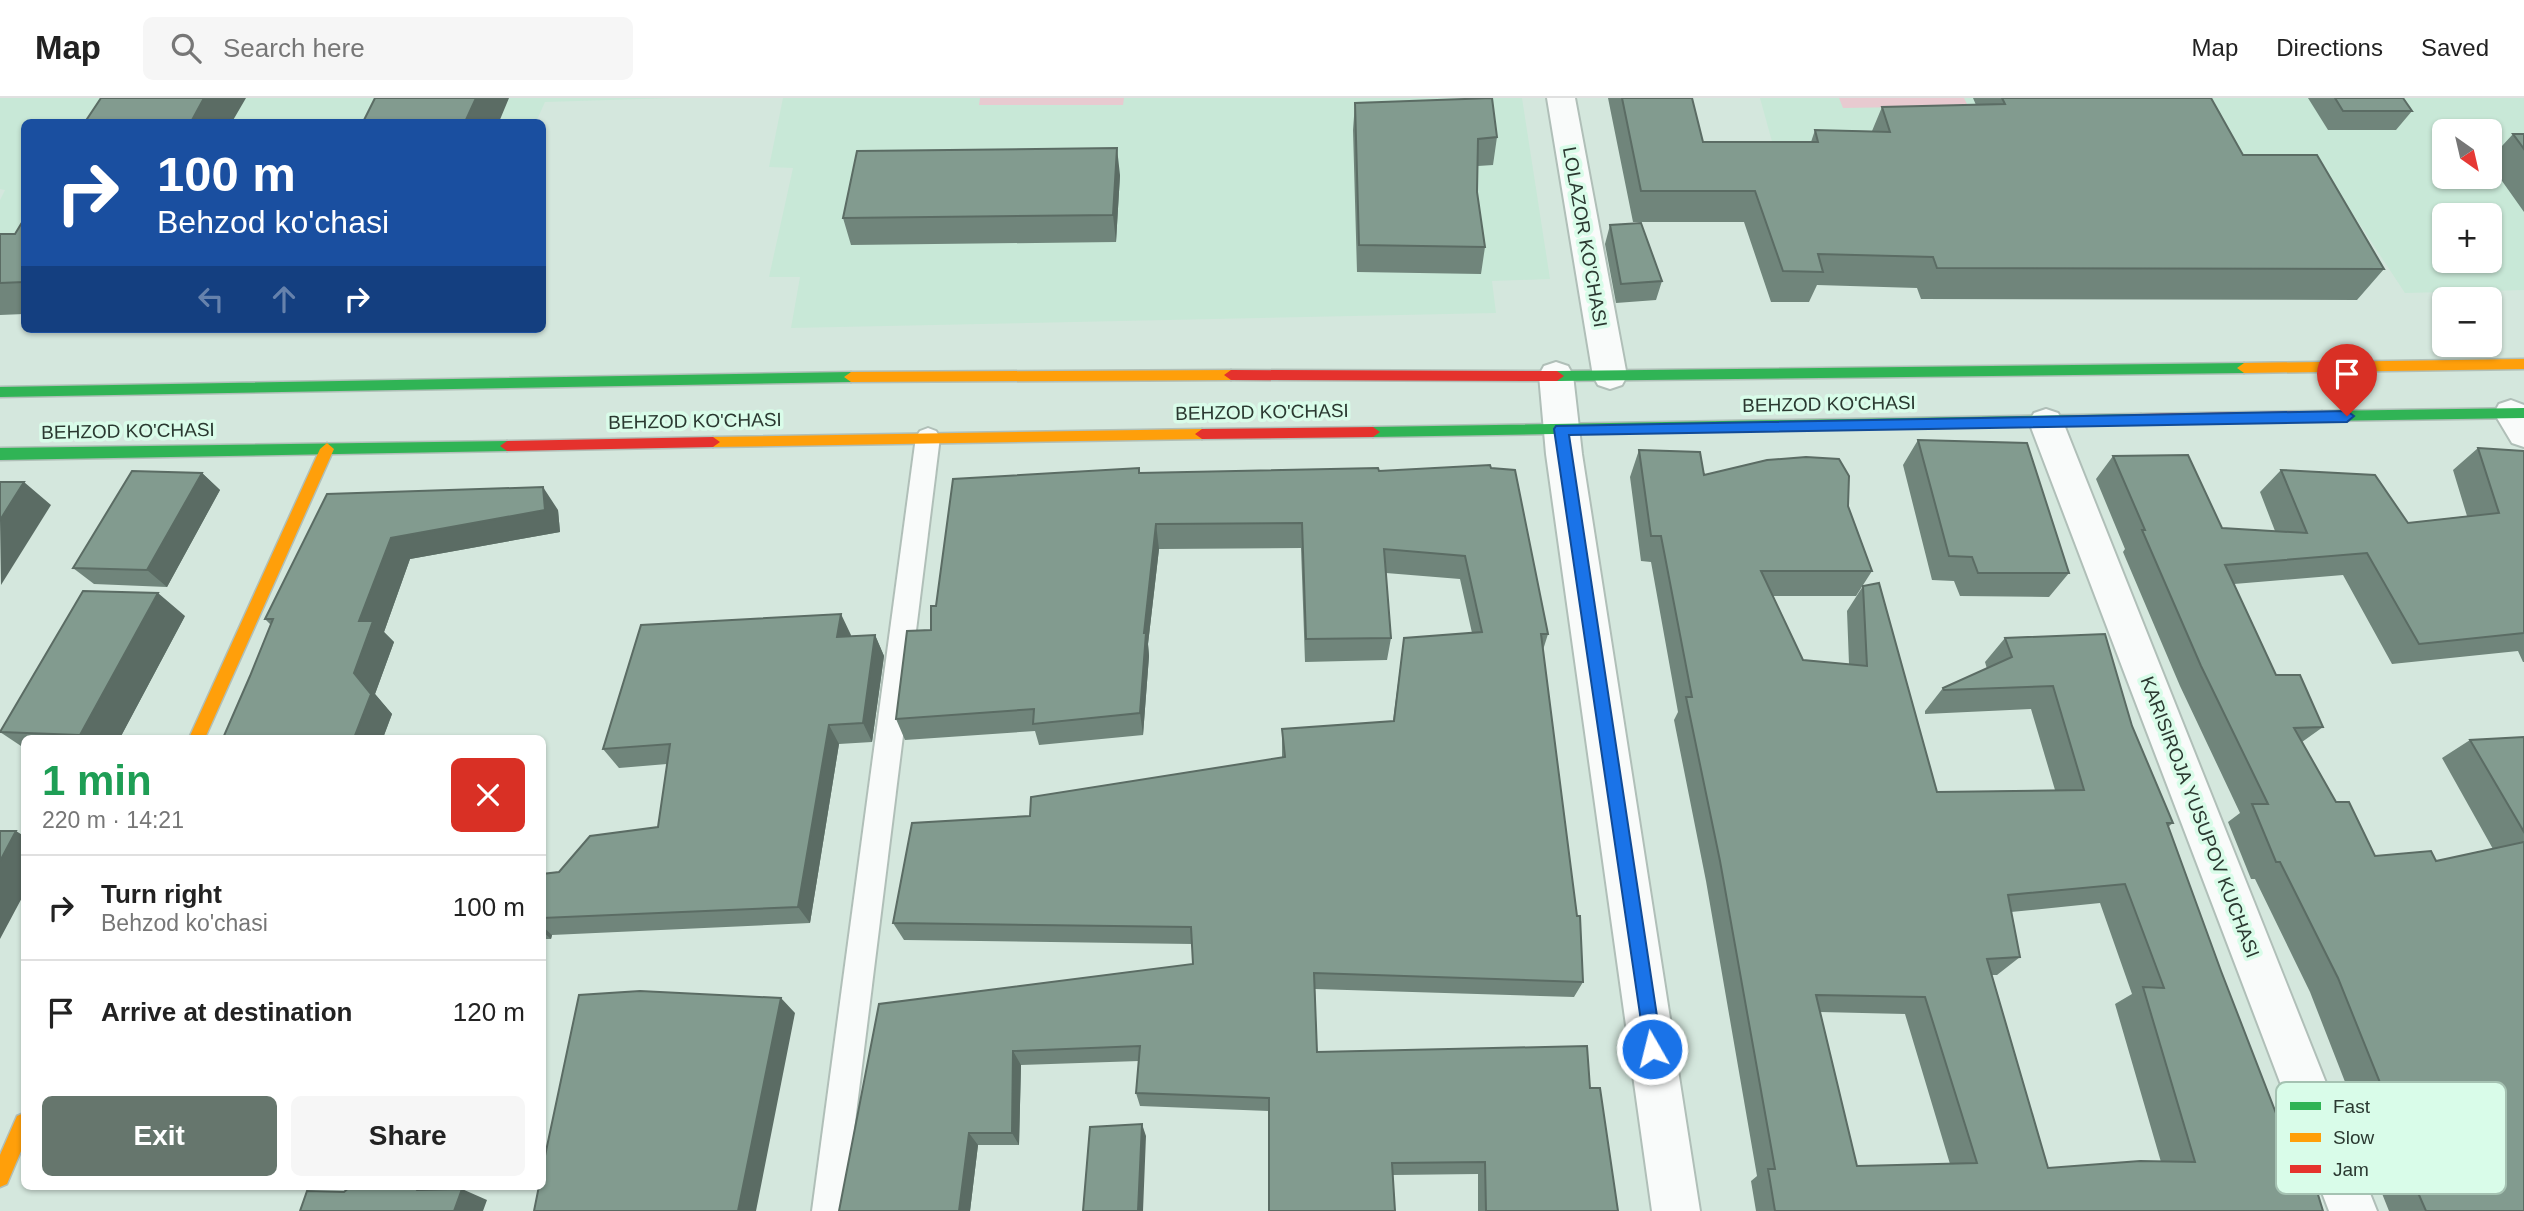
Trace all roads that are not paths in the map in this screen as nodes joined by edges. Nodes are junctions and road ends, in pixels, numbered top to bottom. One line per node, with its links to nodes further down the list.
1 (1561, 98): 4 (street, LOLAZOR KO'CHASI)
2 (2524, 364): 4 (street, BEHZOD KO'CHASI)
3 (1556, 375): 4 (street, BEHZOD KO'CHASI); 5 (street, BEHZOD KO'CHASI); 8 (street)
4 (1610, 376)
5 (0, 392)
6 (2520, 420): 7 (street, BEHZOD KO'CHASI)
7 (2046, 422): 8 (street, BEHZOD KO'CHASI); 13 (street, KARISIROJA YUSUPOV KUCHASI)
8 (1561, 429): 9 (street, BEHZOD KO'CHASI); 18 (street)
9 (928, 438): 10 (street, BEHZOD KO'CHASI); 17 (lane)
10 (327, 449): 11 (street, BEHZOD KO'CHASI); 12 (street)
11 (0, 454)
12 (198, 735)
13 (2303, 1082)
14 (21, 1130): 15 (street)
15 (0, 1177)
16 (2346, 1194): 19 (street, KARISIROJA YUSUPOV KUCHASI)
17 (828, 1211)
18 (1676, 1211)
19 (2353, 1211)

